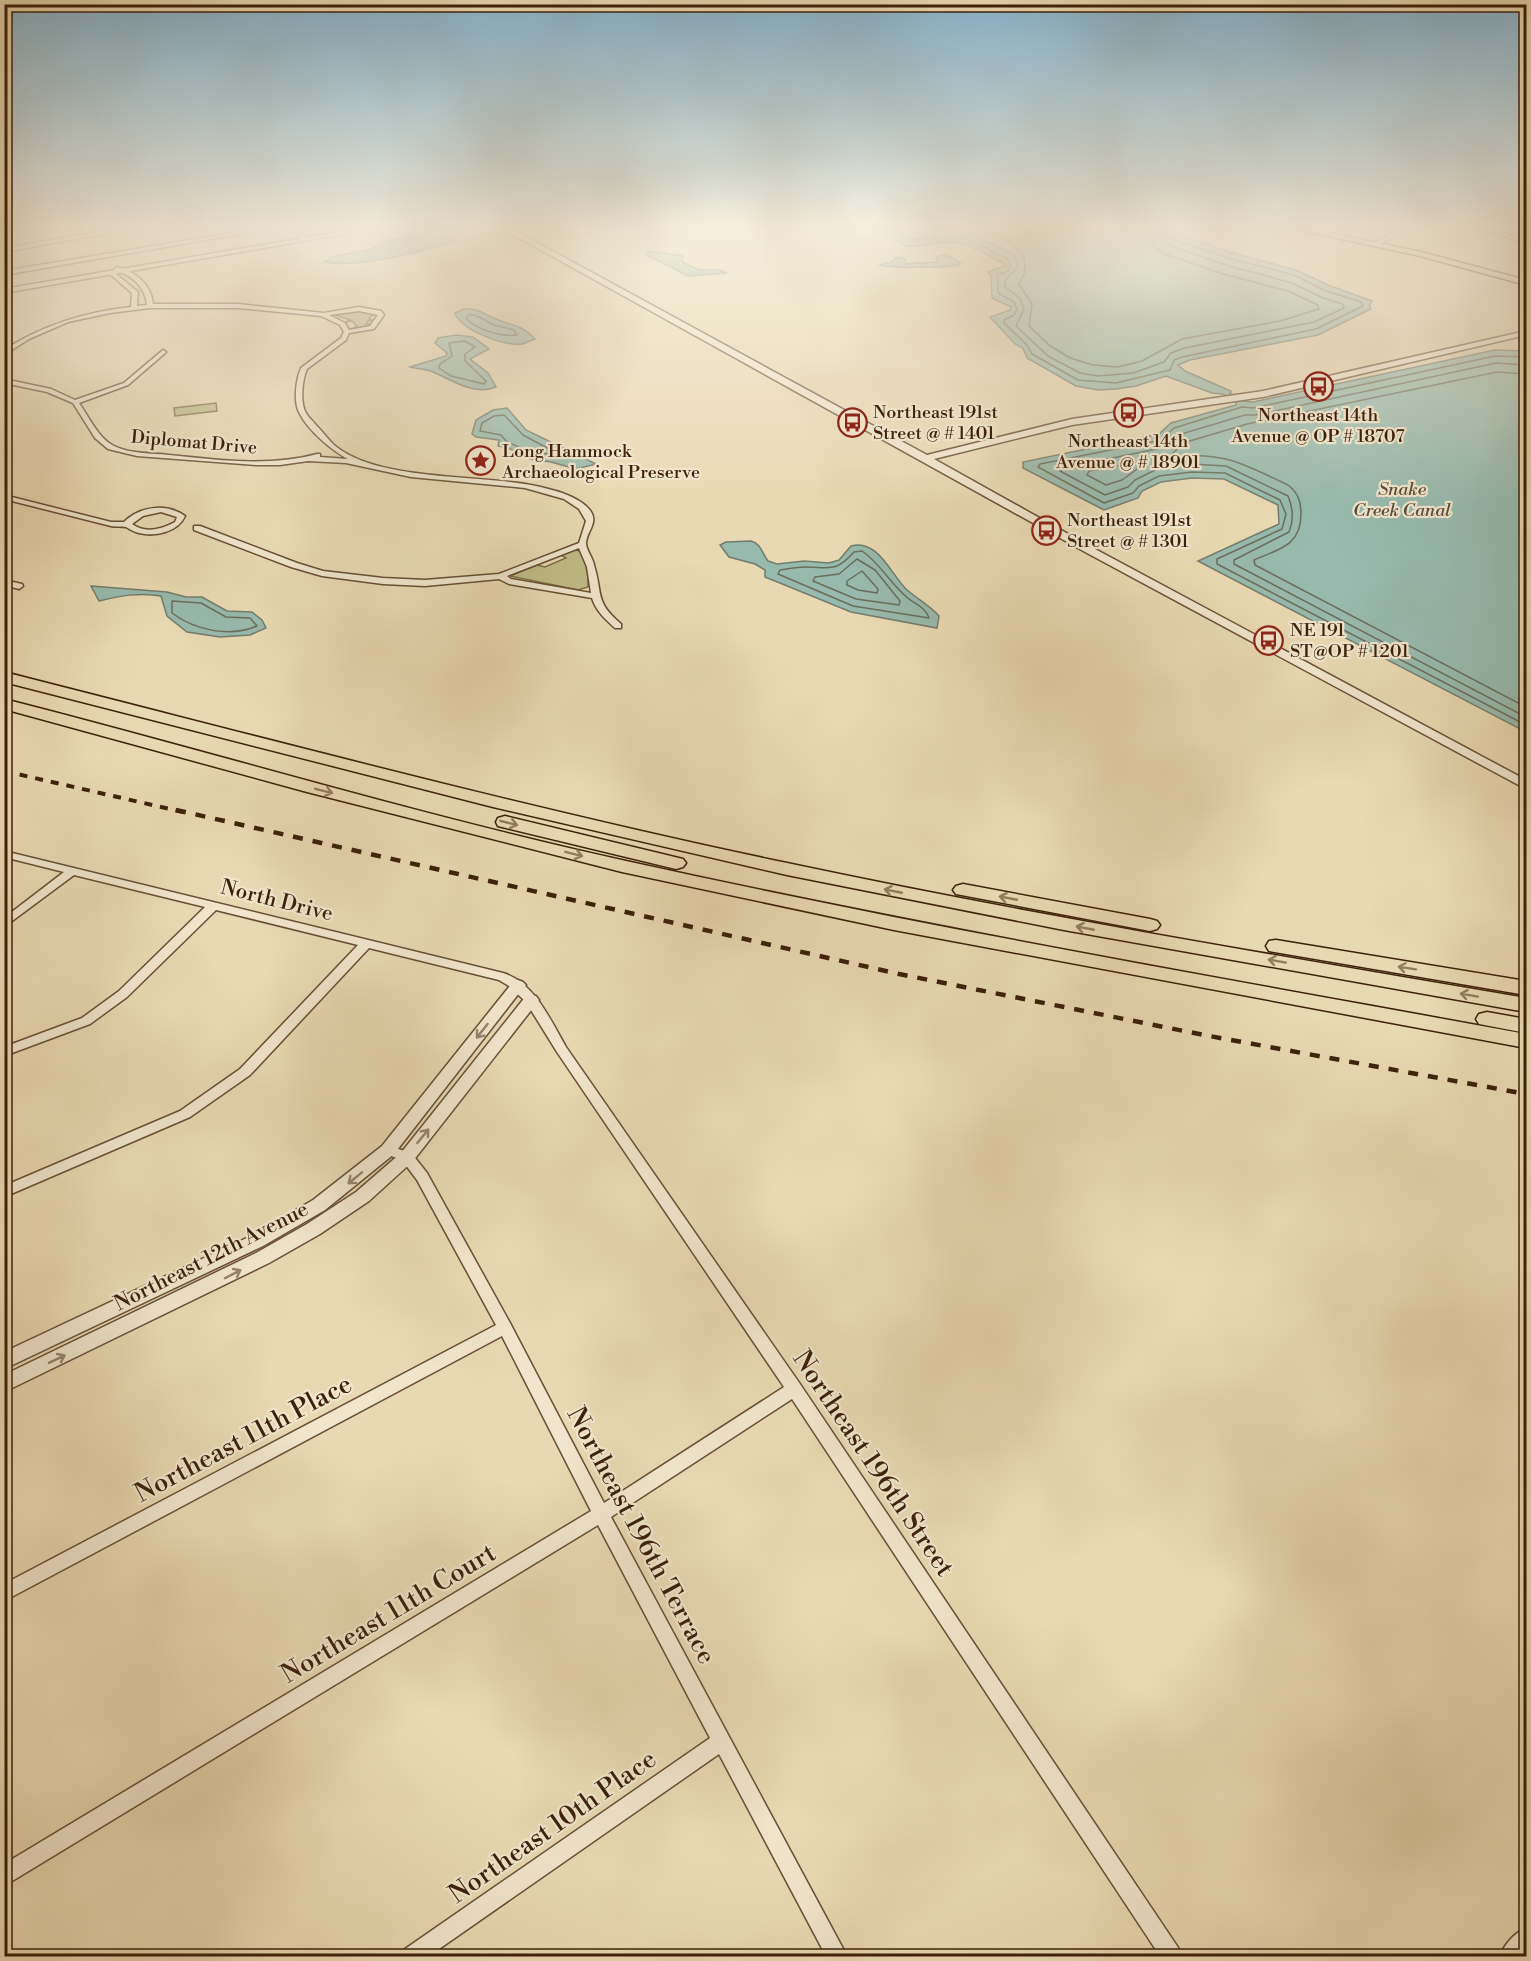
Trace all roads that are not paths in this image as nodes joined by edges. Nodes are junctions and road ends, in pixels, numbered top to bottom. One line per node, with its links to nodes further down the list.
1 (71, 321): 8 (street)
2 (337, 321): 5 (street)
3 (377, 321): 5 (street)
4 (673, 321): 12 (street)
5 (347, 332): 11 (street)
6 (1524, 333): 12 (street)
7 (163, 352): 10 (street)
8 (4, 353)
9 (4, 381): 10 (street)
10 (75, 402): 13 (street, Diplomat Drive)
11 (332, 447): 13 (street, Diplomat Drive); 14 (street)
12 (926, 458): 28 (street)
13 (310, 459): 14 (street)
14 (359, 462): 18 (street)
15 (4, 496): 16 (street)
16 (129, 525): 16 (street)
17 (197, 528): 19 (street)
18 (582, 544): 19 (street); 22 (street)
19 (500, 576): 22 (street)
20 (4, 582): 21 (street)
21 (19, 586)
22 (594, 596): 23 (street)
23 (618, 626)
24 (4, 666): 36 (highway, one-way to 24)
25 (4, 677): 38 (highway, one-way to 25)
26 (4, 693): 39 (highway, one-way to 39)
27 (4, 704): 34 (highway, one-way to 34)
28 (1527, 785)
29 (4, 854): 30 (street, North Drive)
30 (72, 871): 31 (street, North Drive); 32 (street)
31 (214, 905): 33 (street, North Drive); 42 (street)
32 (4, 924)
33 (367, 943): 35 (street, North Drive); 45 (street)
34 (1008, 945): 40 (highway); 41 (highway)
35 (518, 985): 37 (street, North Drive); 43 (street, Northeast 12th Avenue, one-way to 43)
36 (1527, 988)
37 (531, 1000): 44 (street, Northeast 12th Avenue, one-way to 37); 49 (street, Northeast 196th Street)
38 (1527, 1005)
39 (1527, 1026)
40 (1527, 1031)
41 (1527, 1041)
42 (4, 1052)
43 (388, 1150): 44 (street); 47 (street, Northeast 12th Avenue, one-way to 47)
44 (406, 1157): 46 (street, Northeast 196th Terrace); 48 (street, Northeast 12th Avenue, one-way to 44)
45 (4, 1192)
46 (505, 1327): 50 (street, Northeast 196th Terrace); 51 (street, Northeast 11th Place)
47 (4, 1361)
48 (4, 1384)
49 (794, 1389): 50 (street, Northeast 11th Court); 57 (street, Northeast 196th Street)
50 (601, 1514): 52 (street, Northeast 196th Terrace); 53 (street, Northeast 11th Court)
51 (4, 1593)
52 (723, 1741): 55 (street, Northeast 10th Place); 56 (street, Northeast 196th Terrace)
53 (4, 1876)
54 (1527, 1938): 58 (street)
55 (412, 1956)
56 (837, 1956)
57 (1173, 1956)
58 (1510, 1956)

